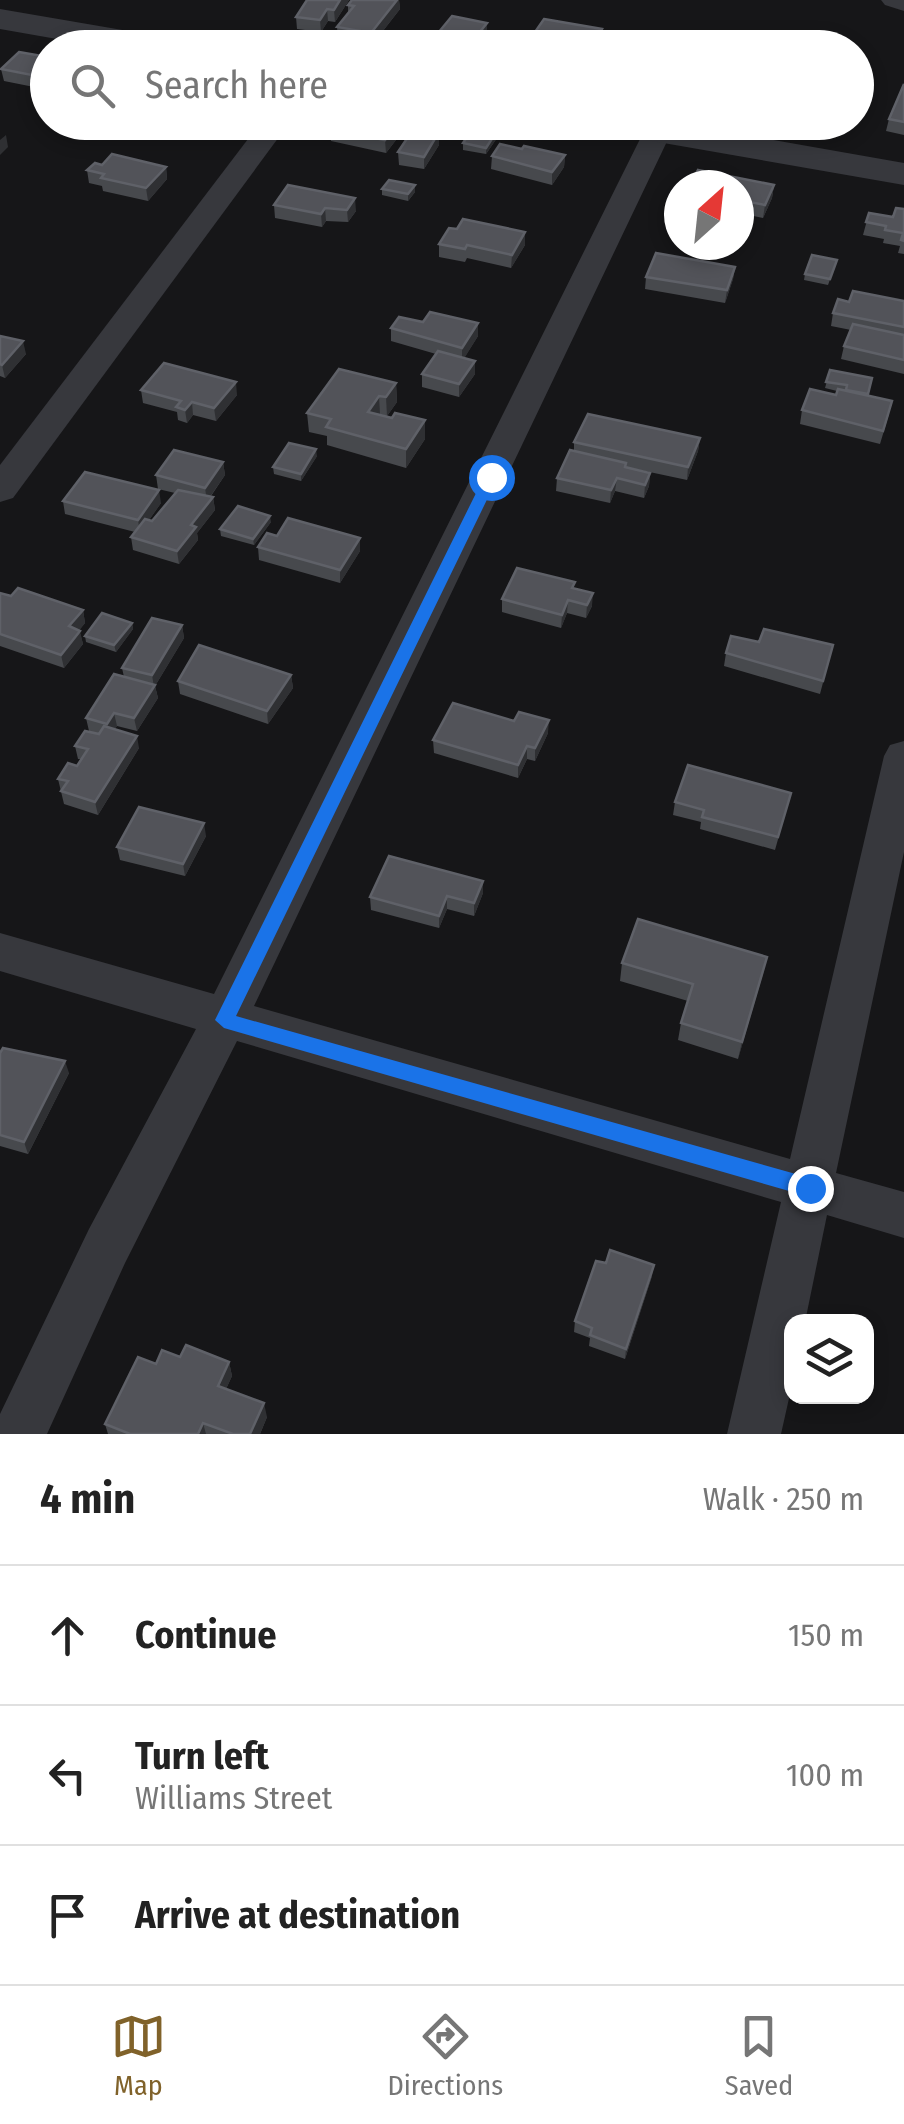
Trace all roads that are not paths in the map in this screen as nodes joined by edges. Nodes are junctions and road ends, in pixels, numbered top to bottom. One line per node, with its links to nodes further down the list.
1 (894, 0): 2 (street)
2 (904, 3)
3 (1, 20): 4 (street)
4 (61, 30)
5 (262, 140): 9 (street)
6 (654, 140): 12 (street)
7 (705, 140): 8 (street)
8 (904, 174)
9 (0, 490)
10 (904, 756): 13 (street)
11 (0, 952): 12 (street)
12 (224, 1020): 13 (street); 15 (street)
13 (810, 1188): 14 (street); 16 (street)
14 (904, 1215)
15 (19, 1434)
16 (754, 1434)

